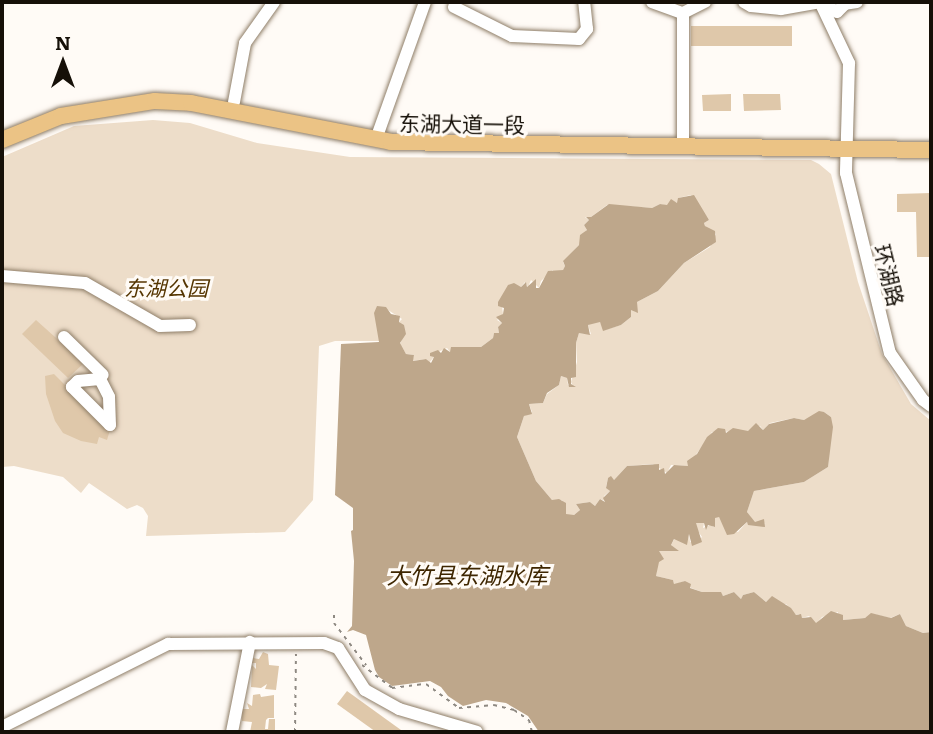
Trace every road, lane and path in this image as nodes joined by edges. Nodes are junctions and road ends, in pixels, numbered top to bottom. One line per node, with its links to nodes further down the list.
1 (274, 2): 11 (street)
2 (425, 2): 13 (street)
3 (584, 2): 9 (street)
4 (652, 2): 10 (street)
5 (705, 2): 10 (street)
6 (744, 2): 7 (street)
7 (820, 2): 8 (street); 17 (street, 环湖路)
8 (857, 2)
9 (454, 7)
10 (683, 13): 16 (street)
11 (234, 102): 12 (main road, 东湖大道一段); 13 (main road, 东湖大道一段)
12 (2, 129)
13 (378, 134): 14 (main road, 东湖大道一段); 16 (main road, 东湖大道一段)
14 (2, 140)
15 (931, 140): 17 (main road, 东湖大道一段)
16 (683, 143): 17 (main road, 东湖大道一段)
17 (847, 144): 18 (main road, 东湖大道一段); 23 (street, 环湖路)
18 (931, 150)
19 (2, 276): 20 (street)
20 (190, 325)
21 (64, 337): 22 (street)
22 (101, 377)
23 (931, 406)
24 (334, 615): 27 (path)
25 (250, 642): 26 (street); 29 (street); 30 (street)
26 (296, 643): 28 (street); 31 (path)
27 (366, 666): 28 (path); 33 (path)
28 (352, 669): 32 (street)
29 (2, 727)
30 (232, 732)
31 (295, 732)
32 (477, 732)
33 (533, 732)

